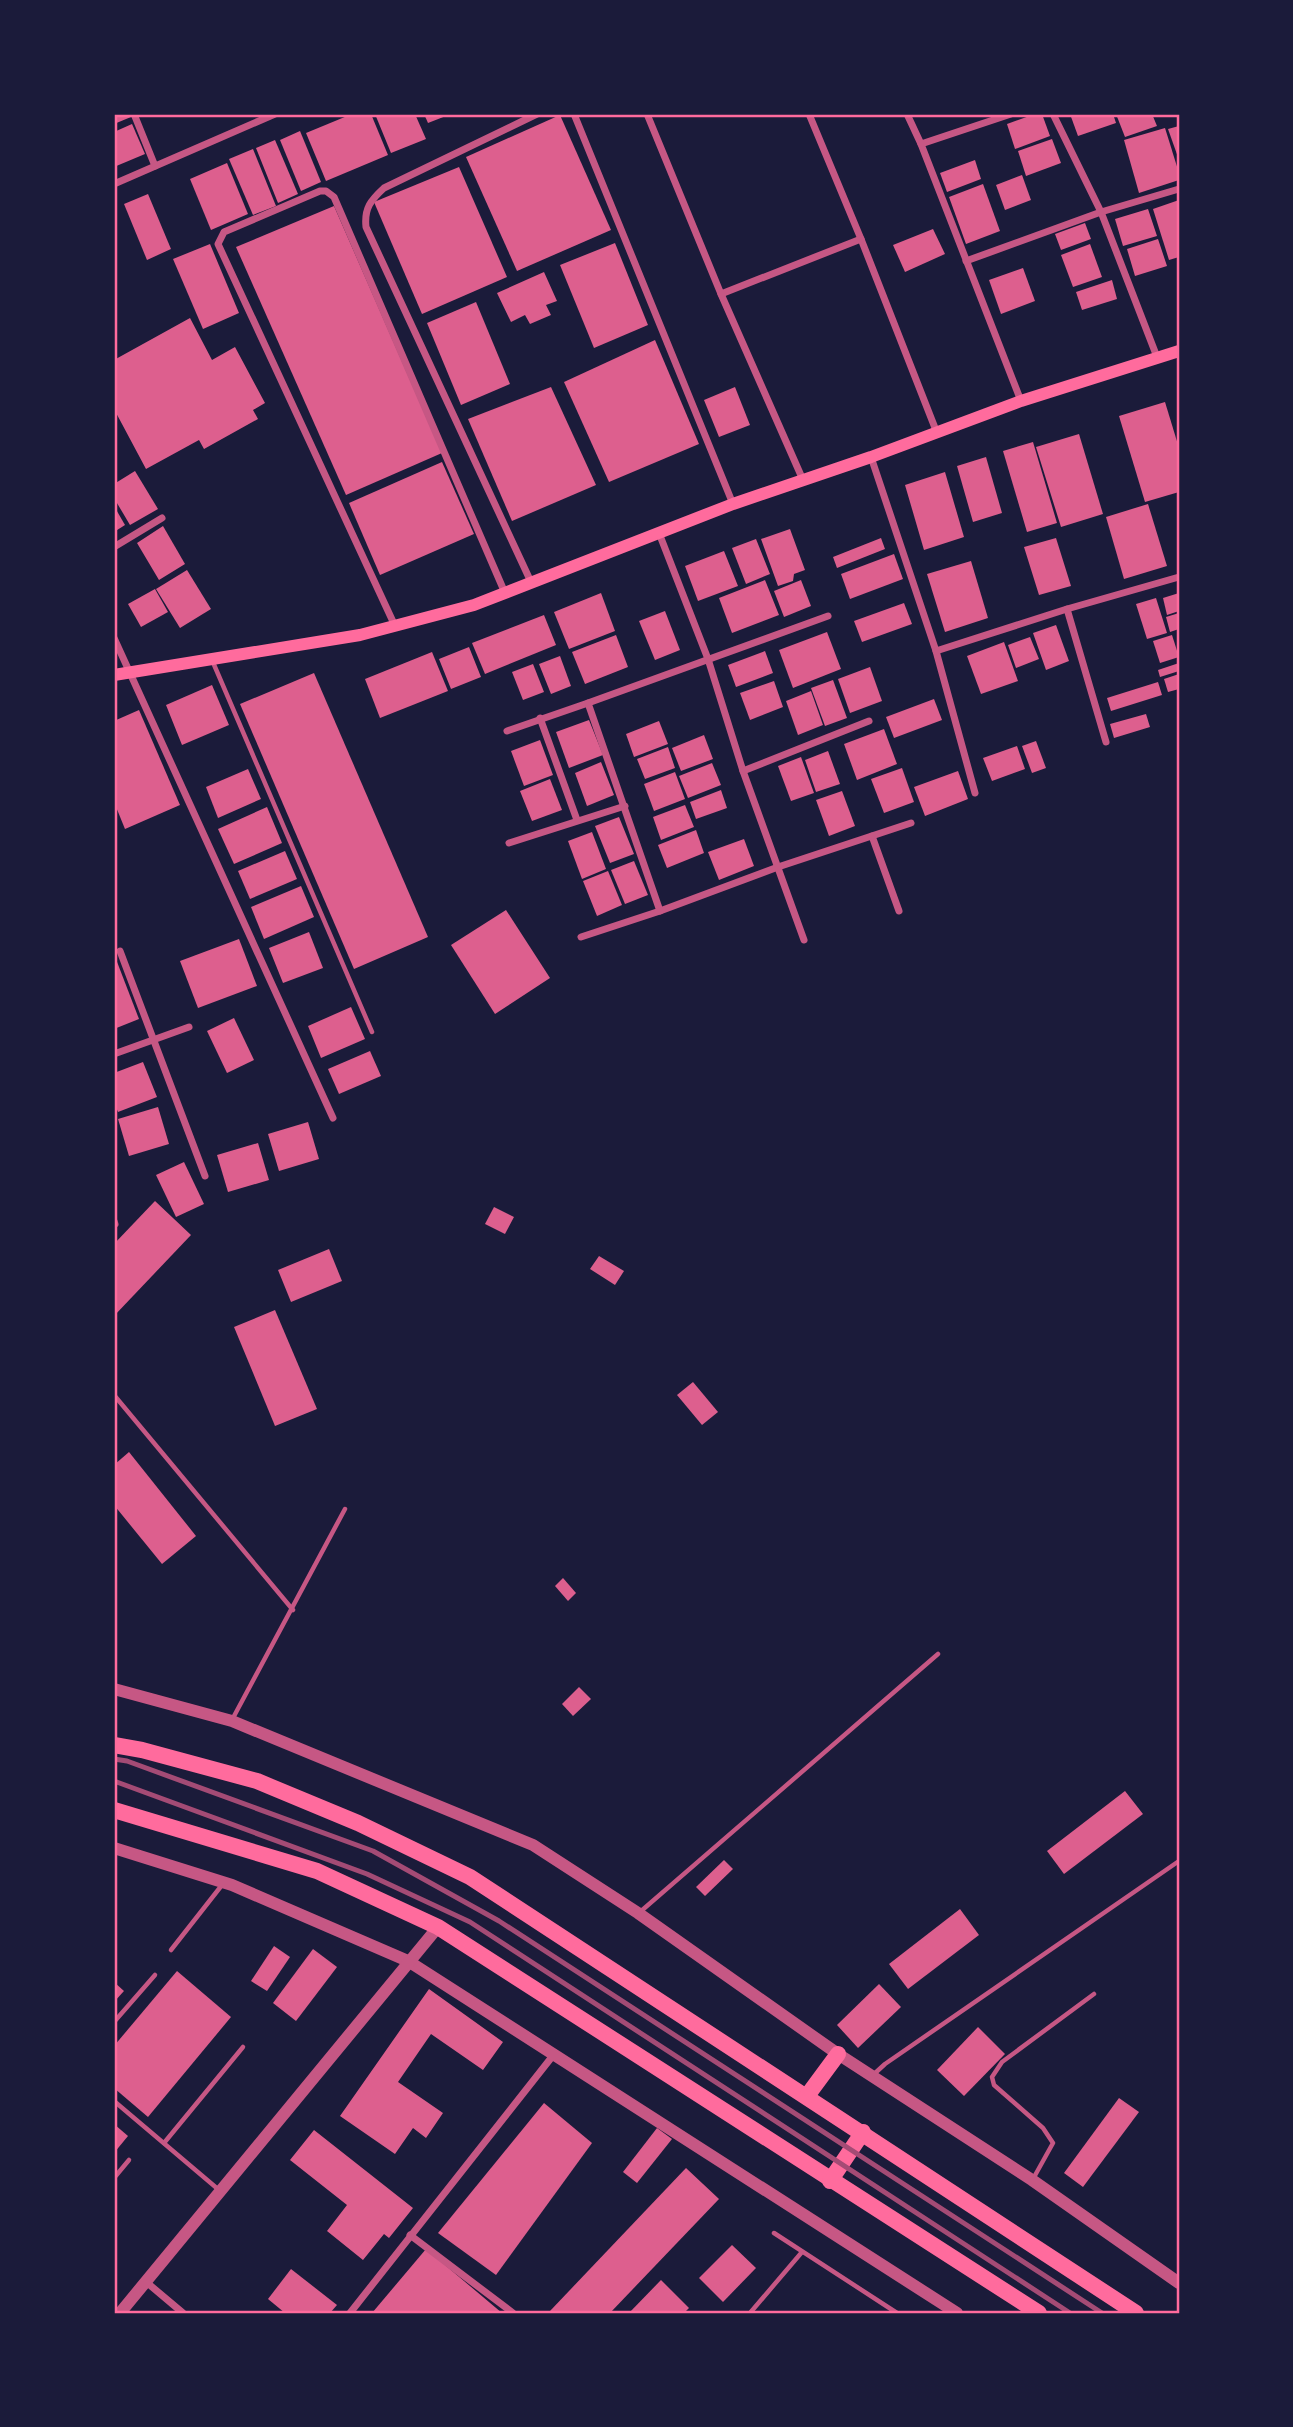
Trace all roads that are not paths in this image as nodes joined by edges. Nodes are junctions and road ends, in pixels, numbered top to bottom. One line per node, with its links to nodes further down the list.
1 (134, 114): 12 (street)
2 (275, 114): 10 (street)
3 (537, 114): 30 (street)
4 (574, 114): 25 (street)
5 (647, 114): 18 (street)
6 (809, 114): 16 (street)
7 (908, 114): 11 (street)
8 (1011, 114): 11 (street)
9 (1053, 114): 15 (street)
10 (260, 117): 12 (street)
11 (920, 144): 17 (street)
12 (155, 166): 13 (street)
13 (114, 184)
14 (1179, 189): 15 (street)
15 (1101, 212): 17 (street); 20 (street)
16 (861, 239): 18 (street); 22 (street)
17 (966, 261): 21 (street)
18 (722, 294): 24 (street)
19 (1179, 351): 20 (main road)
20 (1157, 357): 21 (main road)
21 (1021, 401): 22 (main road)
22 (937, 433): 23 (main road)
23 (871, 457): 24 (main road); 36 (street)
24 (803, 480): 25 (main road)
25 (733, 504): 27 (main road)
26 (162, 518): 28 (street)
27 (659, 533): 30 (main road); 38 (street)
28 (114, 547)
29 (1179, 577): 32 (street)
30 (531, 582): 31 (main road)
31 (505, 593): 34 (main road); 34 (street)
32 (1067, 608): 36 (street); 45 (street)
33 (828, 616): 38 (street)
34 (395, 626): 37 (main road)
35 (114, 638): 39 (street)
36 (936, 650): 47 (street)
37 (211, 659): 39 (main road); 60 (lane)
38 (708, 659): 41 (street); 46 (street)
39 (131, 673): 40 (main road); 63 (street)
40 (114, 675)
41 (588, 703): 42 (street); 48 (street)
42 (540, 718): 44 (street); 49 (street)
43 (869, 721): 46 (street)
44 (507, 731)
45 (1106, 742)
46 (743, 771): 53 (street)
47 (975, 793)
48 (625, 806): 49 (street); 55 (street)
49 (577, 820): 52 (street)
50 (911, 823): 51 (street)
51 (872, 836): 53 (street); 54 (street)
52 (509, 843)
53 (778, 867): 55 (street); 57 (street)
54 (899, 911)
55 (660, 912): 56 (street)
56 (581, 937)
57 (804, 940)
58 (120, 951): 61 (street)
59 (189, 1027): 61 (street)
60 (372, 1032)
61 (154, 1040): 62 (street); 64 (street)
62 (114, 1054)
63 (333, 1118)
64 (205, 1176)
65 (114, 1395): 67 (lane)
66 (345, 1509): 67 (lane)
67 (293, 1610): 70 (lane)
68 (938, 1654): 76 (lane)
69 (114, 1689): 70 (street)
70 (232, 1721): 76 (street)
71 (114, 1745): 87 (highway)
72 (114, 1810): 77 (highway)
73 (114, 1848): 75 (street)
74 (1179, 1861): 86 (lane)
75 (224, 1882): 78 (lane); 79 (street)
76 (638, 1913): 85 (street)
77 (438, 1927): 79 (street); 93 (highway)
78 (171, 1950)
79 (408, 1961): 84 (street); 95 (street)
80 (155, 1975): 82 (lane)
81 (1094, 1994): 94 (lane)
82 (114, 2022)
83 (243, 2047): 90 (lane)
84 (555, 2053): 97 (street); 107 (street)
85 (838, 2054): 86 (street); 87 (highway)
86 (872, 2076): 94 (street)
87 (807, 2096): 89 (highway)
88 (114, 2101): 90 (lane)
89 (863, 2132): 93 (highway); 109 (highway)
90 (164, 2143): 95 (lane)
91 (129, 2160): 92 (lane)
92 (114, 2178)
93 (830, 2180): 108 (highway)
94 (1032, 2180): 100 (street)
95 (220, 2190): 99 (street)
96 (774, 2233): 98 (lane)
97 (410, 2235): 103 (street); 104 (street)
98 (802, 2252): 105 (lane); 106 (lane)
99 (145, 2281): 101 (street); 102 (street)
100 (1179, 2283)
101 (120, 2313)
102 (183, 2313)
103 (350, 2313)
104 (513, 2313)
105 (750, 2313)
106 (897, 2313)
107 (957, 2313)
108 (1039, 2313)
109 (1136, 2313)

